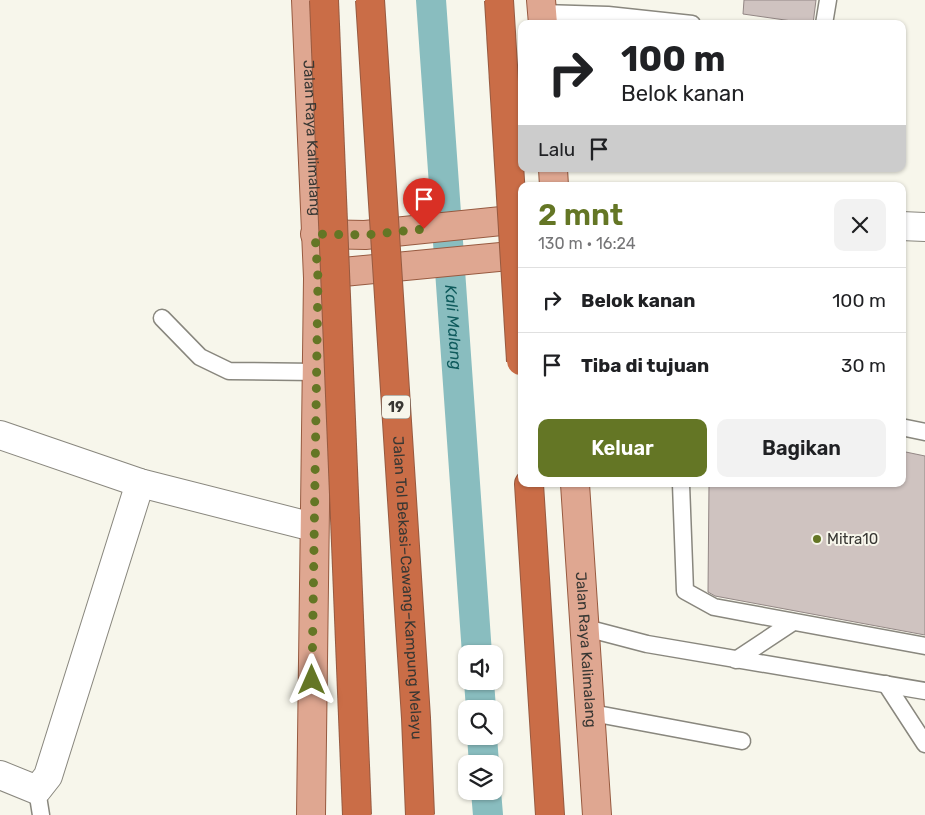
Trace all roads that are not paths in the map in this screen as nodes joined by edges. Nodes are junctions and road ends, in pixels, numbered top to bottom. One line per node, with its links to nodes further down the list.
1 (306, 0): 13 (main road, Jalan Raya Kalimalang)
2 (324, 0): 39 (highway, bridge)
3 (370, 0): 40 (highway, Jalan Tol Bekasi–Cawang–Kampung Melayu / 19, bridge)
4 (499, 0): 16 (highway, bridge)
5 (828, 0): 9 (lane)
6 (608, 7): 7 (lane); 8 (lane)
7 (542, 12)
8 (672, 20)
9 (825, 20)
10 (518, 219): 13 (main road, bridge)
11 (906, 226): 12 (street)
12 (925, 228)
13 (315, 234): 15 (main road, Jalan Raya Kalimalang)
14 (518, 255): 15 (main road, bridge)
15 (318, 278): 18 (main road, Jalan Raya Kalimalang)
16 (518, 312)
17 (162, 318): 18 (lane)
18 (317, 372): 26 (main road, Jalan Raya Kalimalang)
19 (906, 428): 20 (lane)
20 (925, 432)
21 (0, 435): 22 (street)
22 (140, 483): 26 (street); 37 (street)
23 (529, 487): 41 (highway)
24 (575, 487): 28 (main road, Jalan Raya Kalimalang)
25 (681, 487): 27 (lane)
26 (313, 527): 38 (main road, Jalan Raya Kalimalang)
27 (793, 622): 29 (lane); 30 (lane)
28 (586, 628): 30 (lane); 33 (main road, Jalan Raya Kalimalang)
29 (925, 646)
30 (736, 660): 31 (lane)
31 (886, 684): 32 (lane); 35 (lane)
32 (925, 691)
33 (592, 713): 34 (lane); 42 (main road, Jalan Raya Kalimalang)
34 (742, 741)
35 (925, 744)
36 (0, 776): 37 (street)
37 (39, 803)
38 (311, 815)
39 (357, 815)
40 (420, 815)
41 (550, 815)
42 (597, 815)

